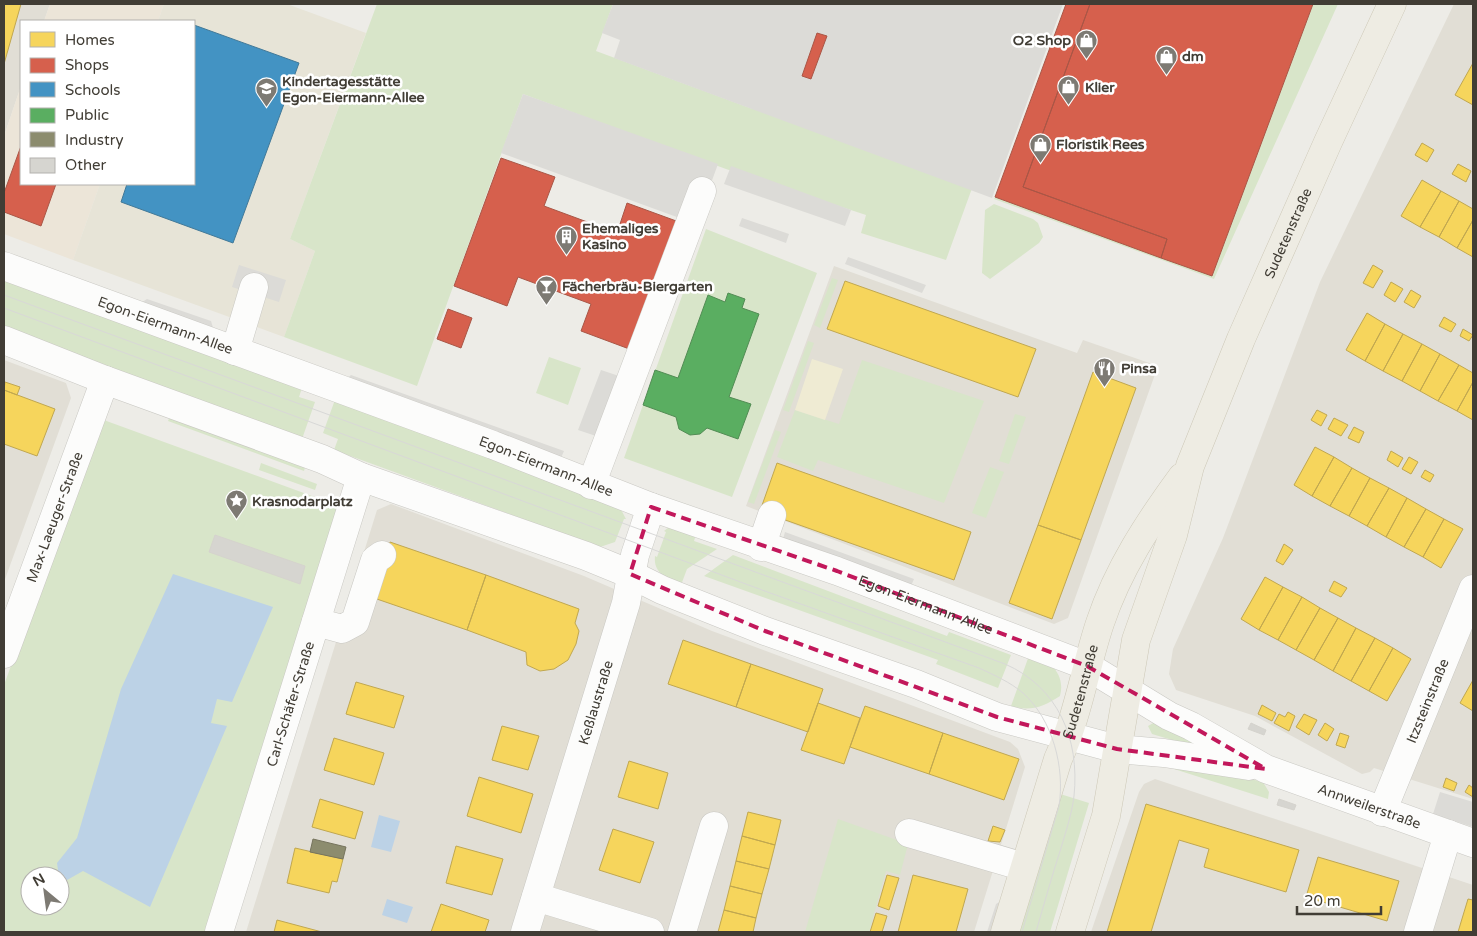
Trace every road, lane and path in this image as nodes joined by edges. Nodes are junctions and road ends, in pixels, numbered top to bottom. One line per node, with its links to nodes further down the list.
1 (1392, 4): 8 (main road, Sudetenstraße)
2 (702, 192): 10 (street)
3 (4, 266): 6 (street, Egon-Eiermann-Allee)
4 (254, 287): 6 (street)
5 (4, 340): 7 (street)
6 (235, 351): 10 (street, Egon-Eiermann-Allee)
7 (106, 380): 9 (street); 18 (street, Max-Laeuger-Straße)
8 (1190, 466): 19 (main road, Sudetenstraße); 20 (main road, Sudetenstraße)
9 (361, 477): 15 (street); 17 (street, Carl-Schäfer-Straße)
10 (591, 485): 11 (street, Egon-Eiermann-Allee)
11 (651, 507): 13 (street, Egon-Eiermann-Allee); 15 (street, Keßlaustraße)
12 (772, 516): 13 (street)
13 (761, 546): 19 (street, Egon-Eiermann-Allee)
14 (382, 555): 17 (street)
15 (630, 574): 21 (street); 29 (street, Keßlaustraße)
16 (1473, 589): 24 (street, Itzsteinstraße)
17 (316, 622): 30 (street, Carl-Schäfer-Straße)
18 (4, 654)
19 (1087, 666): 20 (street, Annweilerstraße); 21 (main road, Sudetenstraße)
20 (1126, 691): 22 (main road, Sudetenstraße); 23 (street, Annweilerstraße)
21 (1069, 736): 22 (street, Annweilerstraße); 28 (main road, Sudetenstraße)
22 (1117, 749): 23 (street, Annweilerstraße); 35 (main road, Sudetenstraße)
23 (1266, 769): 24 (street, Annweilerstraße)
24 (1382, 812): 27 (street, Annweilerstraße)
25 (714, 826): 33 (street)
26 (910, 833): 28 (street)
27 (1461, 838): 36 (street)
28 (1024, 867): 34 (main road, Sudetenstraße)
29 (536, 898): 31 (street, Keßlaustraße); 32 (street)
30 (219, 932)
31 (525, 932)
32 (650, 932)
33 (682, 932)
34 (1005, 932)
35 (1070, 932)
36 (1418, 932)

